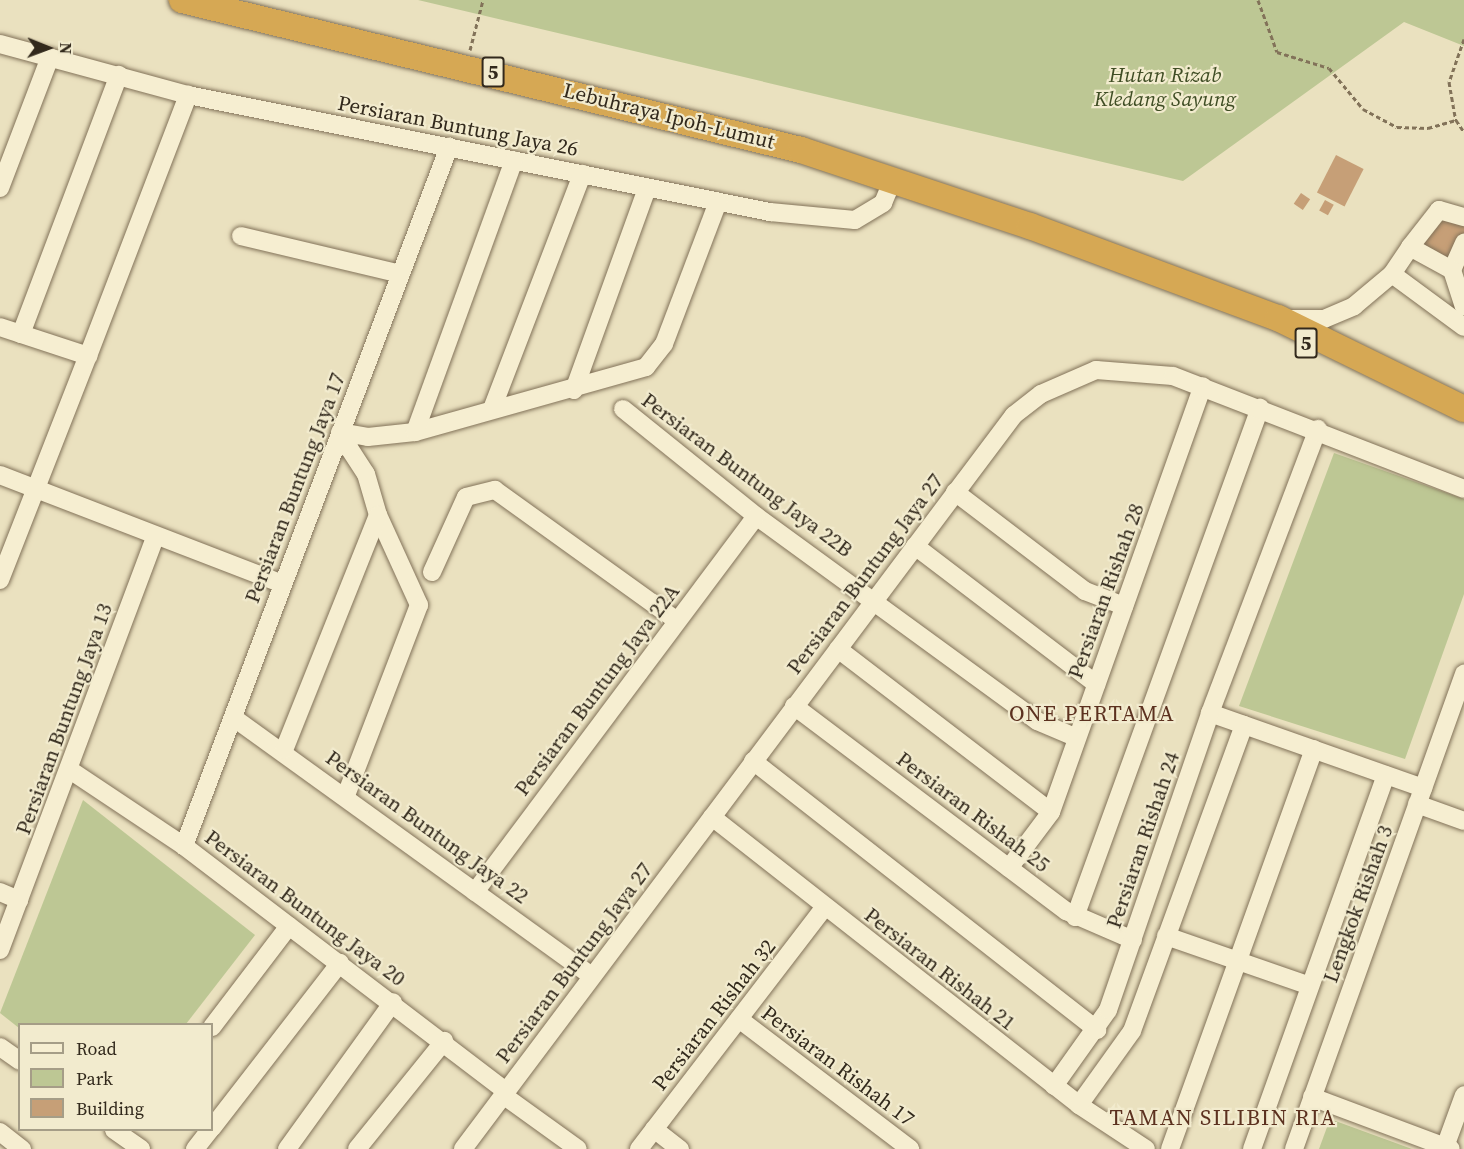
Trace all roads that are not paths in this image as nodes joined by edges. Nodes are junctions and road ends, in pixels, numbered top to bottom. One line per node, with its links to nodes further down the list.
1 (182, 0): 9 (highway, Lebuhraya Ipoh-Lumut / 5)
2 (0, 44): 3 (street, Persiaran Buntung Jaya 26)
3 (50, 57): 4 (street, Persiaran Buntung Jaya 26); 10 (street)
4 (119, 75): 5 (street, Persiaran Buntung Jaya 26); 25 (street)
5 (188, 96): 6 (street, Persiaran Buntung Jaya 26); 26 (street)
6 (449, 147): 7 (street, Persiaran Buntung Jaya 26); 19 (street, Persiaran Buntung Jaya 17)
7 (514, 160): 8 (street, Persiaran Buntung Jaya 26); 35 (street)
8 (582, 174): 11 (street, Persiaran Buntung Jaya 26); 30 (street)
9 (893, 180): 12 (street, Persiaran Buntung Jaya 26); 17 (highway, Lebuhraya Ipoh-Lumut / 5)
10 (0, 188)
11 (647, 188): 12 (street, Persiaran Buntung Jaya 26); 28 (street)
12 (718, 202): 28 (street)
13 (1464, 217): 16 (street)
14 (241, 236): 19 (street)
15 (1464, 243): 18 (street)
16 (1410, 247): 18 (street); 20 (street)
17 (1145, 269): 22 (highway, Lebuhraya Ipoh-Lumut / 5); 33 (highway, Lebuhraya Ipoh-Lumut / 5)
18 (1452, 270): 21 (street)
19 (401, 274): 36 (street, Persiaran Buntung Jaya 17)
20 (1392, 274): 22 (street); 24 (street)
21 (1464, 306)
22 (1278, 318): 31 (highway, Lebuhraya Ipoh-Lumut / 5)
23 (0, 327): 25 (street)
24 (1464, 327)
25 (21, 334): 26 (street)
26 (88, 356): 39 (street)
27 (1203, 386): 29 (street, Persiaran Buntung Jaya 27); 40 (street, Persiaran Buntung Jaya 27); 49 (street, Persiaran Rishah 28)
28 (574, 390): 30 (street)
29 (1260, 408): 34 (street, Persiaran Buntung Jaya 27); 75 (street)
30 (492, 409): 35 (street)
31 (1464, 409)
32 (623, 410): 42 (street, Persiaran Buntung Jaya 22B)
33 (1464, 421)
34 (1318, 429): 38 (street, Persiaran Buntung Jaya 27); 55 (street, Persiaran Rishah 24)
35 (415, 432): 36 (street)
36 (338, 438): 41 (street); 47 (street, Persiaran Buntung Jaya 17)
37 (0, 476): 39 (street)
38 (1464, 489)
39 (36, 490): 43 (street); 46 (street)
40 (955, 492): 44 (street, Persiaran Buntung Jaya 27); 49 (street)
41 (378, 516): 60 (street); 64 (street)
42 (756, 516): 48 (street, Persiaran Buntung Jaya 22B); 50 (street, Persiaran Buntung Jaya 22A)
43 (155, 537): 47 (street); 62 (street, Persiaran Buntung Jaya 13)
44 (915, 546): 48 (street, Persiaran Buntung Jaya 27); 53 (street)
45 (432, 572): 50 (street)
46 (0, 580)
47 (282, 584): 56 (street, Persiaran Buntung Jaya 17)
48 (873, 600): 51 (street, Persiaran Buntung Jaya 27); 58 (street, Persiaran Buntung Jaya 22B)
49 (1124, 606): 53 (street, Persiaran Rishah 28)
50 (676, 621): 72 (street, Persiaran Buntung Jaya 22A)
51 (837, 649): 54 (street, Persiaran Buntung Jaya 27); 66 (street)
52 (1464, 674): 65 (street, Lengkok Rishah 3)
53 (1096, 684): 58 (street, Persiaran Rishah 28)
54 (794, 706): 61 (street, Persiaran Buntung Jaya 27); 70 (street, Persiaran Rishah 25)
55 (1210, 713): 57 (street); 78 (street, Persiaran Rishah 24)
56 (234, 718): 60 (street, Persiaran Buntung Jaya 22); 69 (street, Persiaran Buntung Jaya 17)
57 (1244, 725): 59 (street); 77 (street)
58 (1077, 738): 66 (street, Persiaran Rishah 28)
59 (1314, 749): 63 (street); 80 (street)
60 (284, 750): 64 (street, Persiaran Buntung Jaya 22)
61 (753, 761): 67 (street, Persiaran Buntung Jaya 27); 87 (street)
62 (70, 770): 69 (street, Persiaran Buntung Jaya 20); 73 (street, Persiaran Buntung Jaya 13)
63 (1386, 775): 65 (street); 83 (street, Lengkok Rishah 3)
64 (346, 795): 72 (street, Persiaran Buntung Jaya 22)
65 (1420, 796): 68 (street); 94 (street, Lengkok Rishah 3)
66 (1051, 812): 70 (street, Persiaran Rishah 28)
67 (712, 817): 74 (street, Persiaran Rishah 21); 82 (street, Persiaran Buntung Jaya 27)
68 (1464, 821)
69 (184, 846): 76 (street, Persiaran Buntung Jaya 20)
70 (1009, 868): 75 (street, Persiaran Rishah 25)
71 (0, 892): 73 (street)
72 (475, 892): 82 (street, Persiaran Buntung Jaya 22)
73 (19, 900): 79 (street, Persiaran Buntung Jaya 13)
74 (825, 908): 85 (street, Persiaran Rishah 32); 91 (street, Persiaran Rishah 21)
75 (1076, 917): 78 (street, Persiaran Rishah 25)
76 (289, 926): 81 (street, Persiaran Buntung Jaya 20); 86 (street)
77 (1166, 936): 80 (street); 95 (street)
78 (1133, 939): 87 (street, Persiaran Rishah 24)
79 (0, 950)
80 (1238, 960): 83 (street); 111 (street)
81 (340, 963): 84 (street, Persiaran Buntung Jaya 20); 96 (street)
82 (592, 976): 92 (street, Persiaran Buntung Jaya 27)
83 (1310, 986): 112 (street, Lengkok Rishah 3)
84 (393, 1002): 88 (street, Persiaran Buntung Jaya 20); 103 (street)
85 (739, 1020): 97 (street, Persiaran Rishah 32); 109 (street, Persiaran Rishah 17)
86 (213, 1026)
87 (1097, 1030): 91 (street, Persiaran Rishah 24)
88 (444, 1041): 92 (street, Persiaran Buntung Jaya 20); 104 (street)
89 (0, 1047): 90 (street)
90 (18, 1060)
91 (1054, 1086): 95 (street, Persiaran Rishah 21)
92 (505, 1093): 105 (street, Persiaran Buntung Jaya 27); 106 (street, Persiaran Buntung Jaya 20)
93 (1464, 1095): 100 (street)
94 (1312, 1097): 100 (street); 113 (street, Lengkok Rishah 3)
95 (1079, 1106): 110 (street, Persiaran Rishah 21)
96 (213, 1126)
97 (654, 1129): 107 (street, Persiaran Rishah 32); 108 (street)
98 (209, 1131): 102 (street)
99 (0, 1132): 101 (street)
100 (1448, 1148)
101 (22, 1149)
102 (195, 1149)
103 (287, 1149)
104 (357, 1149)
105 (463, 1149)
106 (578, 1149)
107 (639, 1149)
108 (680, 1149)
109 (910, 1149)
110 (1146, 1149)
111 (1170, 1149)
112 (1252, 1149)
113 (1294, 1149)

